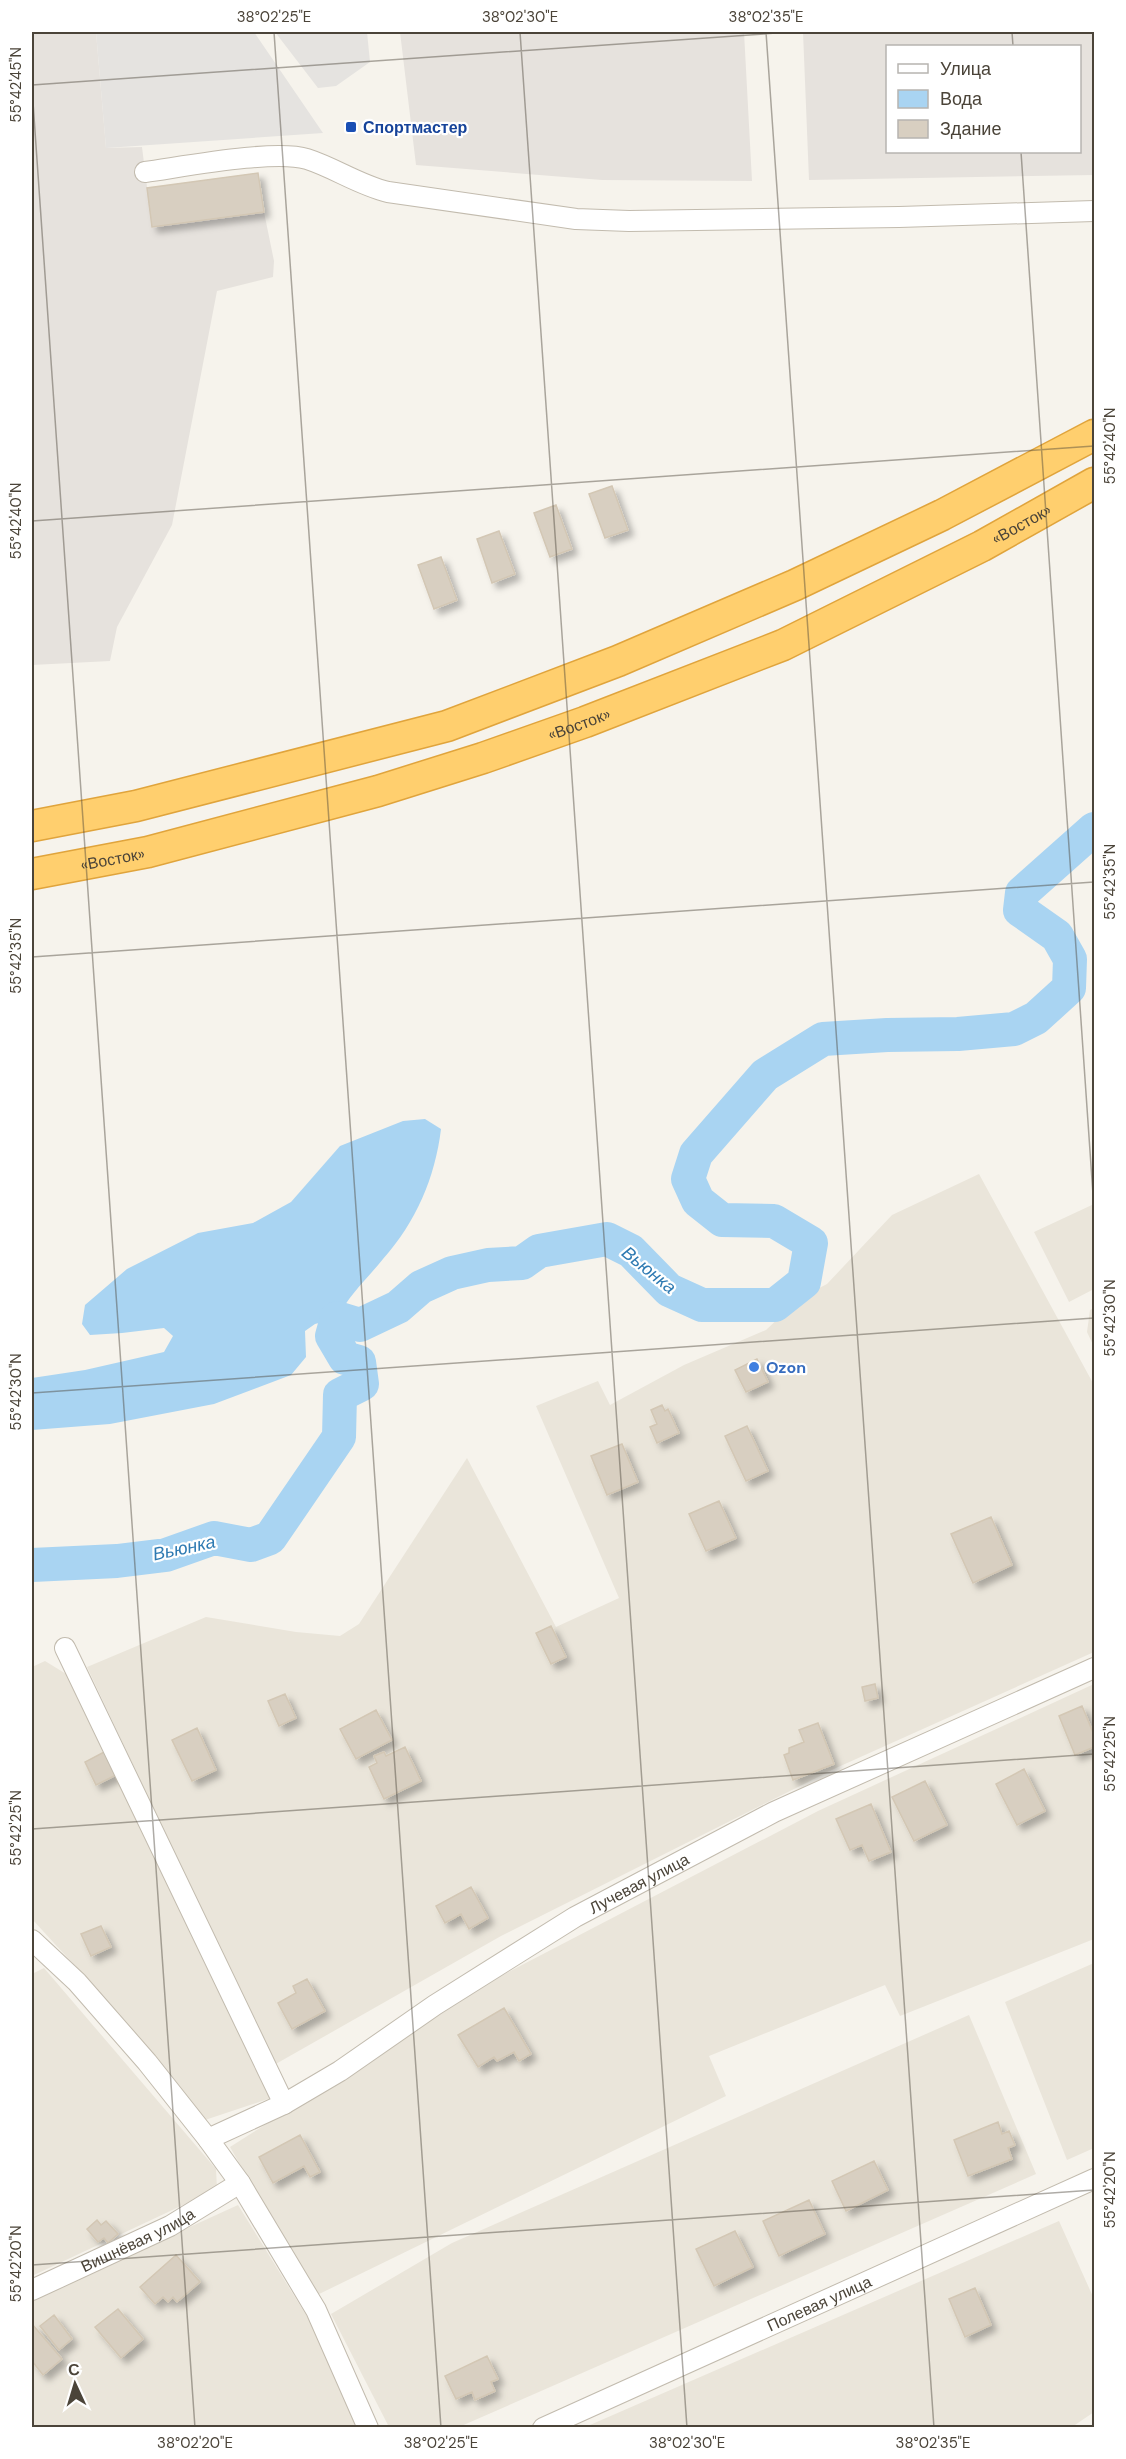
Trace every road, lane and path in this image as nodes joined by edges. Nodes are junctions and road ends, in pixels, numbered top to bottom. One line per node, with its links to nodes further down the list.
1 (145, 172): 2 (street)
2 (1095, 211)
3 (1095, 435): 5 (highway)
4 (1095, 483): 6 (highway, «Восток»)
5 (32, 826)
6 (32, 874)
7 (65, 1648): 10 (street)
8 (1095, 1668): 10 (street, Лучевая улица)
9 (35, 1950): 11 (street)
10 (284, 2104): 11 (street, Лучевая улица)
11 (208, 2139): 13 (street)
12 (1095, 2179): 16 (street, Полевая улица)
13 (240, 2183): 14 (street, Вишнёвая улица); 15 (street)
14 (32, 2290)
15 (368, 2427)
16 (543, 2427)

